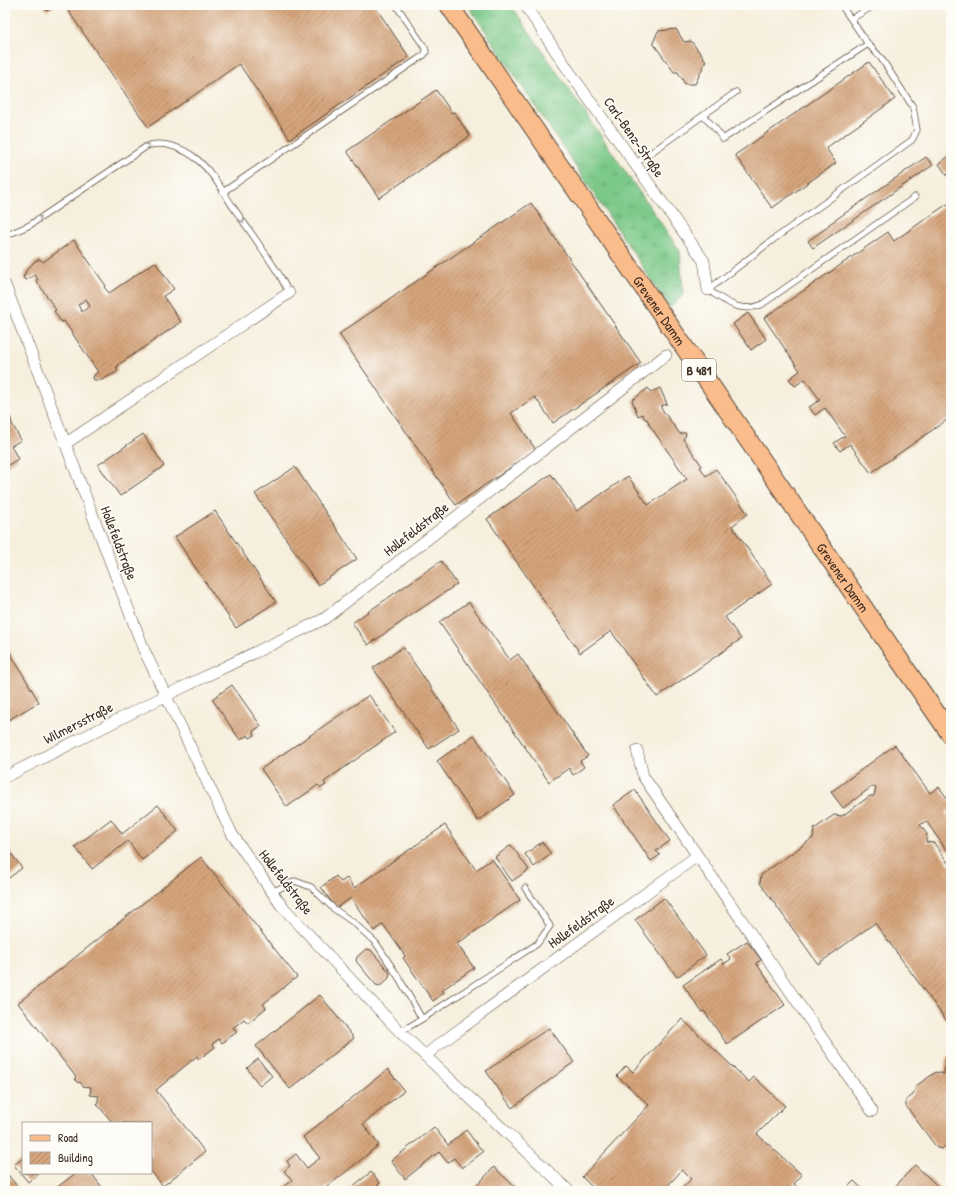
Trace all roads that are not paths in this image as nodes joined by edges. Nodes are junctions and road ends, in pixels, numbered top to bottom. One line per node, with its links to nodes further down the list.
1 (396, 5): 11 (lane)
2 (449, 5): 20 (main road, Grevener Damm / B 481)
3 (525, 5): 10 (street, Carl-Benz-Straße)
4 (841, 5): 6 (lane)
5 (879, 5): 6 (lane)
6 (851, 20): 7 (lane)
7 (868, 44): 9 (lane); 15 (lane)
8 (736, 92): 9 (lane)
9 (702, 116): 10 (lane)
10 (635, 164): 15 (street, Carl-Benz-Straße)
11 (223, 192): 13 (lane, one-way to 11); 16 (lane, one-way to 16)
12 (914, 197): 15 (lane)
13 (5, 236)
14 (5, 285): 18 (street, Hollefeldstraße)
15 (708, 290)
16 (289, 293): 18 (street)
17 (666, 355): 19 (street, Hollefeldstraße)
18 (64, 444): 19 (street, Hollefeldstraße)
19 (165, 696): 22 (street, Wilmersstraße); 25 (street, Hollefeldstraße)
20 (951, 735)
21 (636, 750): 23 (street)
22 (5, 777)
23 (698, 856): 28 (street, Hollefeldstraße); 29 (street)
24 (525, 888): 26 (lane)
25 (272, 892): 26 (lane); 27 (street, Hollefeldstraße)
26 (422, 1020): 27 (lane)
27 (400, 1032): 28 (street, Hollefeldstraße)
28 (425, 1056): 30 (street, Hollefeldstraße)
29 (872, 1111)
30 (569, 1191)

